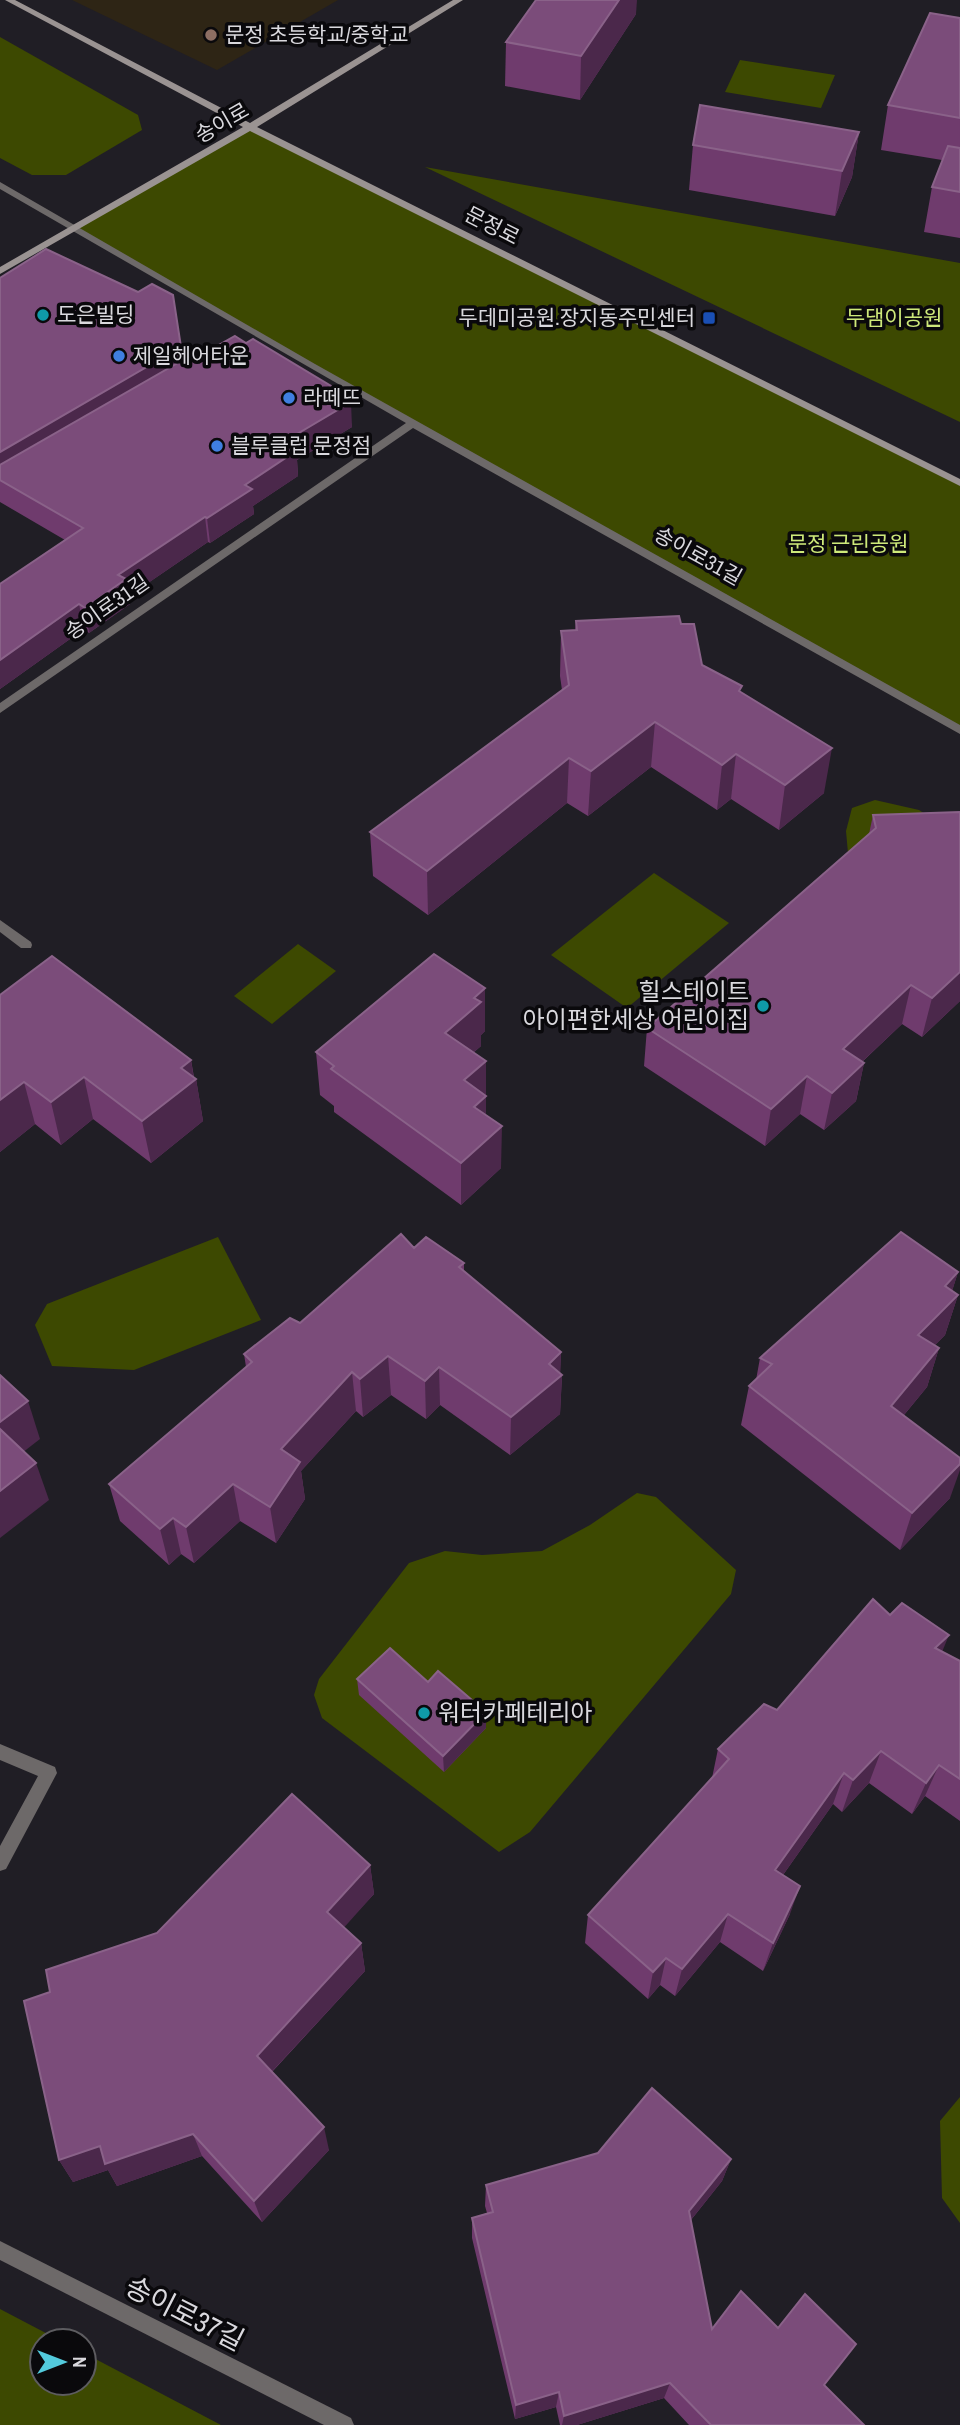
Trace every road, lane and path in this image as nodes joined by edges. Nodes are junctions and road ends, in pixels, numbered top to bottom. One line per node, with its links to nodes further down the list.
1 (9, 0): 3 (street, 문정로)
2 (459, 0): 3 (street, 송이로)
3 (250, 127): 5 (street, 송이로); 10 (street, 문정로)
4 (0, 185): 5 (street, 송이로31길)
5 (74, 229): 6 (street, 송이로); 7 (street, 송이로31길)
6 (0, 271)
7 (258, 335): 8 (street); 9 (street, 송이로31길)
8 (246, 342)
9 (413, 423): 11 (street, 송이로31길); 12 (street, 송이로31길)
10 (960, 483)
11 (0, 709)
12 (960, 730)
13 (0, 925): 14 (street)
14 (26, 945)
15 (0, 1752): 16 (street)
16 (0, 1863)
17 (0, 2250): 18 (street, 송이로37길)
18 (344, 2425)

